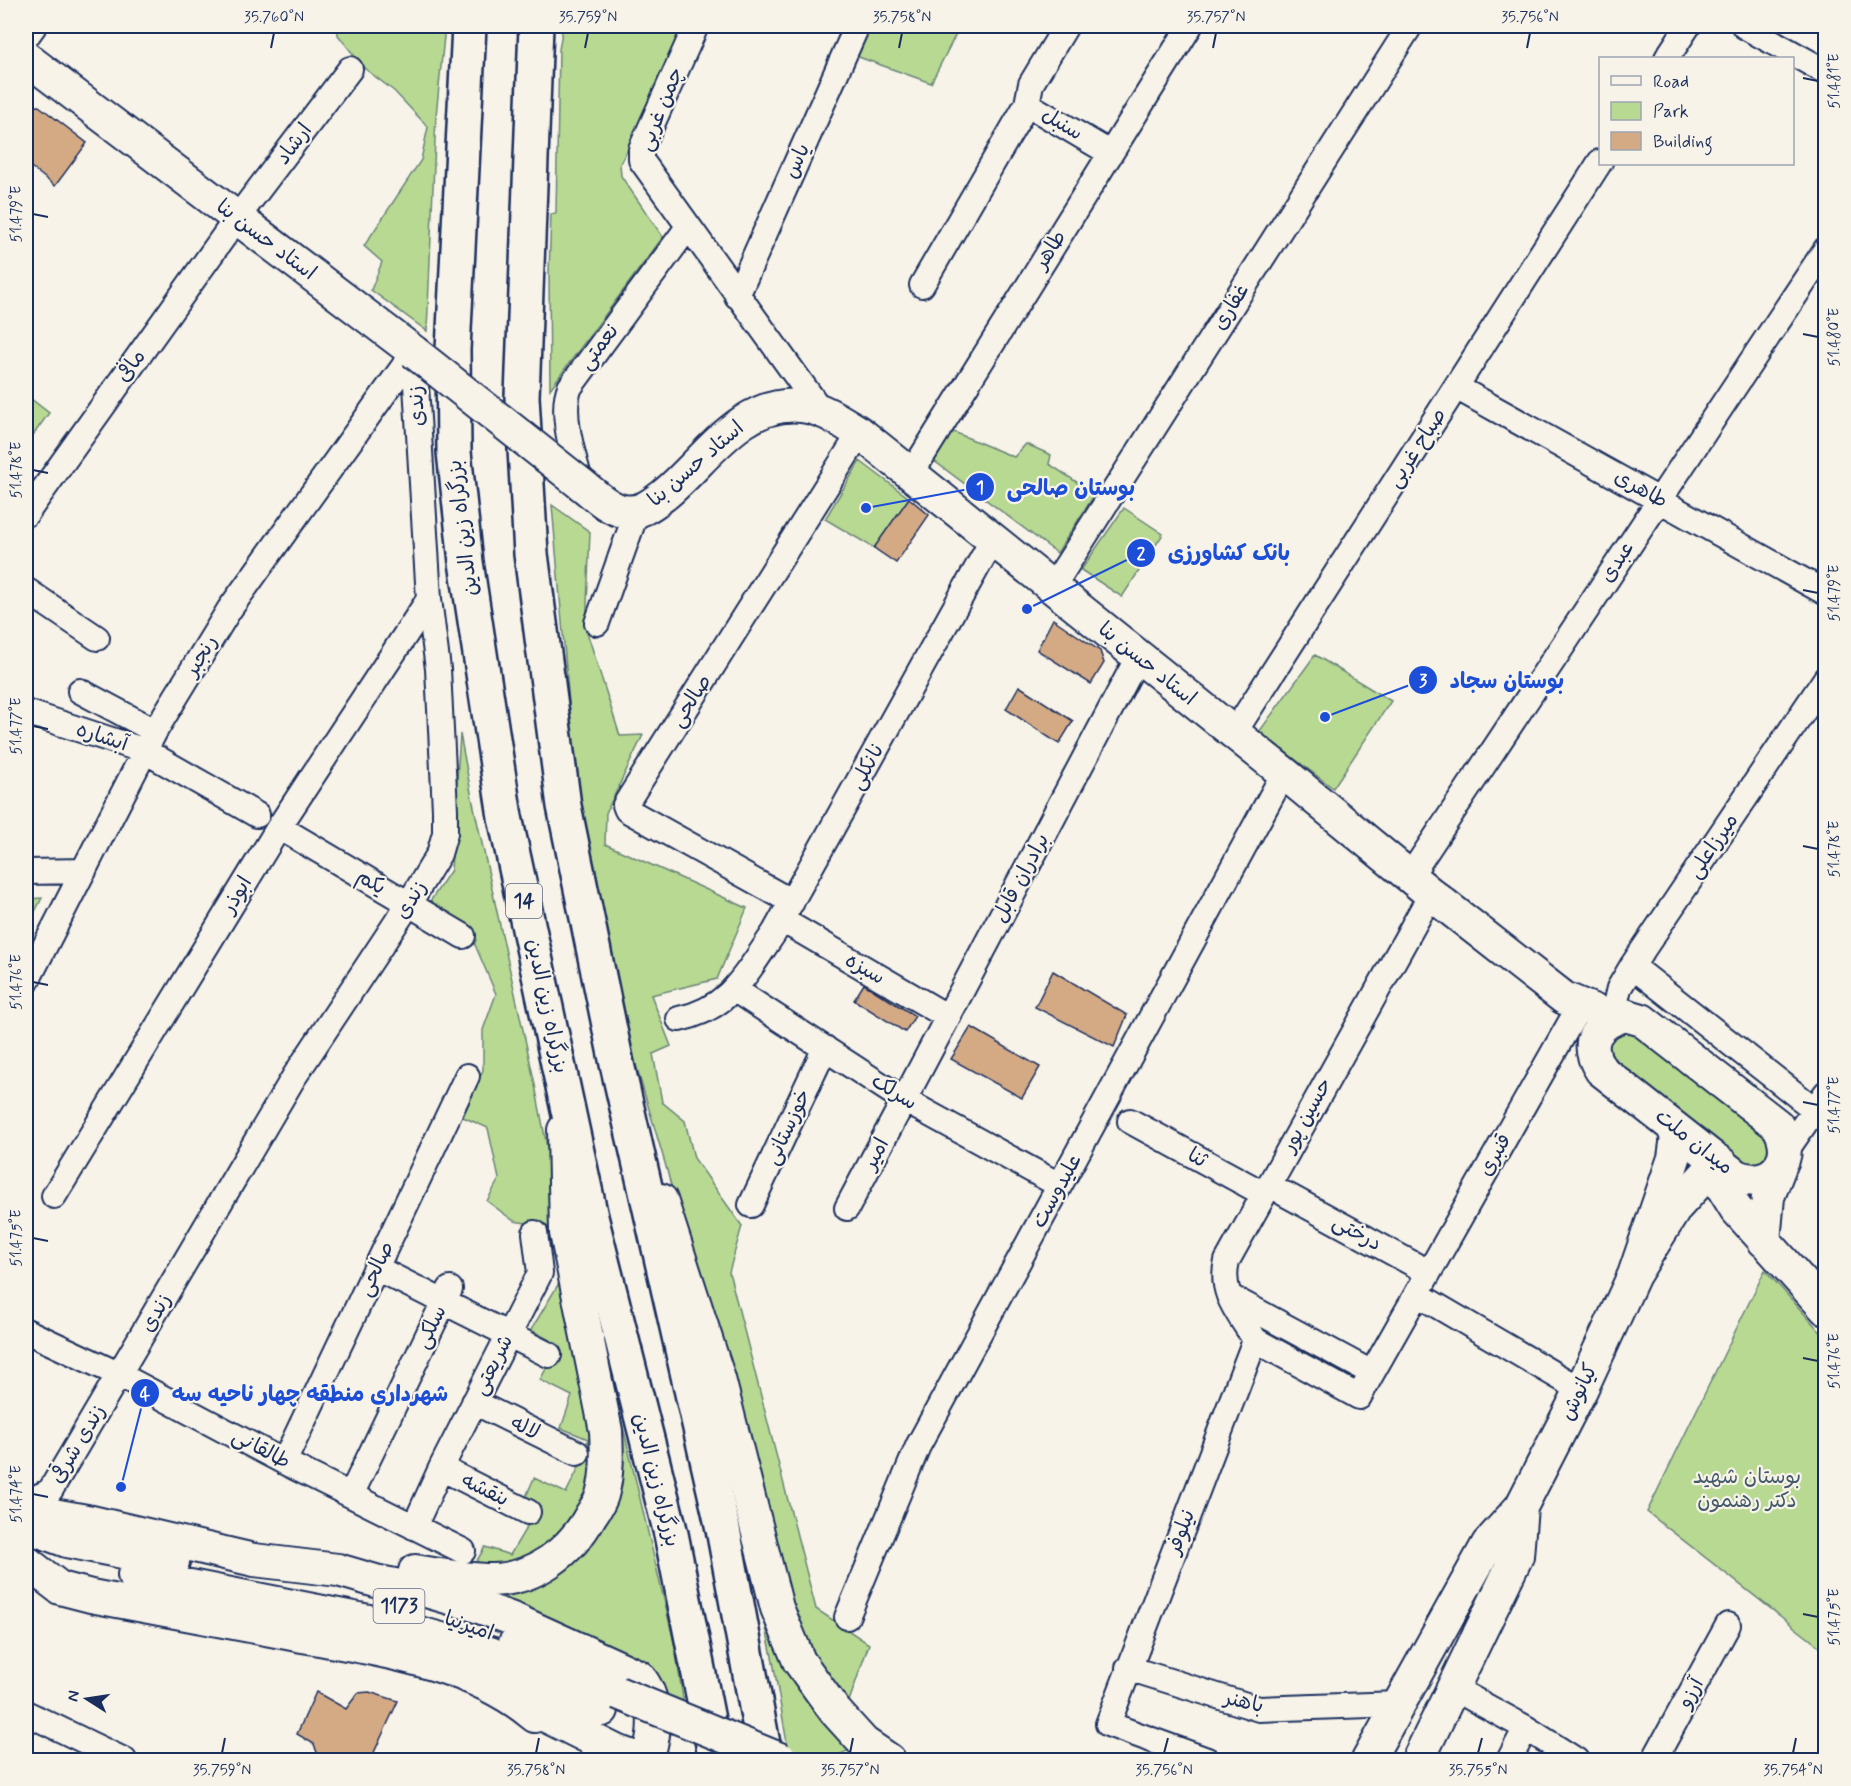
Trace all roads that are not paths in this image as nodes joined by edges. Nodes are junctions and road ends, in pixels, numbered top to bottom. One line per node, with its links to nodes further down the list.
1 (34, 26): 11 (street)
2 (469, 26): 66 (highway, بزرگراه زین الدین / 14)
3 (696, 26): 20 (street, چمن غربی)
4 (857, 26): 23 (street, یاس)
5 (1066, 26): 16 (street, سنبل)
6 (1190, 26): 17 (street, طاهر)
7 (1410, 26): 34 (street, غفاری)
8 (1688, 26): 12 (street)
9 (1744, 26): 15 (street)
10 (536, 30): 64 (highway)
11 (26, 37)
12 (1667, 57)
13 (26, 58): 19 (main road, استاد حسن بنا)
14 (350, 69): 19 (street, ارشاد)
15 (1826, 72)
16 (1027, 104): 17 (street, سنبل); 22 (street)
17 (1110, 153): 28 (street, طاهر)
18 (1599, 164): 25 (street, صباح غربی)
19 (237, 218): 24 (main road, استاد حسن بنا); 32 (street, مافی)
20 (688, 227): 23 (street); 29 (street, نعمتی)
21 (1826, 249): 30 (street, عبدی)
22 (922, 285)
23 (737, 297): 26 (street)
24 (414, 352): 29 (main road, استاد حسن بنا, bridge); 37 (street, زندی); 45 (street, رنجبر)
25 (1456, 387): 30 (street, طاهری); 44 (street, صباح غربی)
26 (822, 412): 27 (main road, استاد حسن بنا); 31 (main road, استاد حسن بنا)
27 (860, 433): 28 (main road, استاد حسن بنا); 53 (street, صالحی)
28 (910, 474): 33 (main road, استاد حسن بنا)
29 (581, 484): 31 (main road, استاد حسن بنا)
30 (1658, 499): 36 (street, طاهری); 51 (street, عبدی)
31 (638, 511): 38 (street)
32 (26, 514)
33 (993, 539): 34 (main road, استاد حسن بنا); 53 (street, نانکلی)
34 (1052, 588): 40 (main road, استاد حسن بنا)
35 (26, 590): 39 (street)
36 (1826, 593)
37 (429, 599): 48 (street, ابوذر); 52 (street, زندی)
38 (597, 623)
39 (97, 638)
40 (1138, 657): 44 (main road, استاد حسن بنا); 59 (street, برادران قابل)
41 (1826, 678): 55 (street, میرزاعلی)
42 (80, 691): 45 (street)
43 (26, 712): 45 (street, آبشاره)
44 (1234, 733): 46 (main road, استاد حسن بنا)
45 (150, 741): 47 (street); 49 (street, رنجبر)
46 (1284, 773): 51 (main road, استاد حسن بنا); 73 (street, علیدوست)
47 (257, 815)
48 (279, 827): 52 (street, یکم); 75 (street, ابوذر)
49 (84, 870): 50 (street); 56 (street, رنجبر)
50 (26, 872)
51 (1420, 885): 58 (main road, استاد حسن بنا); 74 (street, حسین پور)
52 (408, 905): 54 (street, یکم); 92 (street, زندی)
53 (787, 911): 57 (street, نانکلی); 59 (street, سبزه)
54 (463, 936)
55 (1632, 966): 60 (street, میرزاعلی); 68 (street)
56 (26, 983)
57 (735, 990): 61 (street); 62 (street, سرلک)
58 (1569, 1007): 60 (main road); 63 (main road, میدان ملت); 81 (street, قنبری)
59 (948, 1017): 67 (street, برادران قابل)
60 (1612, 1018): 63 (main road); 71 (main road)
61 (679, 1019)
62 (825, 1048): 67 (street, سرلک); 76 (street, خوزستانی)
63 (1595, 1059): 70 (main road, میدان ملت)
64 (617, 1064): 120 (highway); 122 (main road)
65 (467, 1076): 80 (street, صالحی)
66 (562, 1078): 105 (main road); 118 (highway, بزرگراه زین الدین / 14)
67 (904, 1100): 73 (street, سرلک); 77 (street, امیر)
68 (1820, 1101): 71 (street)
69 (1130, 1121): 74 (street, ثنا)
70 (1672, 1126): 72 (main road, میدان ملت); 82 (main road, کیانوش)
71 (1784, 1155): 72 (main road, میدان ملت); 79 (main road)
72 (1720, 1162): 79 (main road); 82 (main road, کیانوش)
73 (1059, 1185): 107 (street, علیدوست)
74 (1274, 1194): 81 (street, درختی); 85 (street, حسین پور)
75 (54, 1196)
76 (751, 1205)
77 (847, 1208)
78 (535, 1233): 88 (street, شریعتی)
79 (1764, 1241): 86 (main road)
80 (376, 1269): 84 (street); 96 (street, صالحی)
81 (1428, 1272): 83 (street, قنبری)
82 (1634, 1275): 93 (main road, کیانوش)
83 (1418, 1294): 91 (street, قنبری); 93 (street)
84 (447, 1295): 88 (street); 98 (street, سلکی)
85 (1228, 1296): 89 (street, حسین پور); 91 (street)
86 (1826, 1309)
87 (26, 1331): 92 (street, طالقانی)
88 (508, 1335): 90 (street); 94 (street, شریعتی)
89 (1255, 1340): 91 (street, قنبری); 109 (street, نیلوفر)
90 (549, 1355)
91 (1372, 1372)
92 (120, 1375): 96 (street, طالقانی); 101 (street, زندی شرقی)
93 (1581, 1390): 99 (main road, کیانوش)
94 (474, 1402): 95 (street, لاله); 97 (street, شریعتی)
95 (577, 1453)
96 (284, 1461): 98 (street, طالقانی)
97 (441, 1468): 100 (street, بنقشه); 102 (street, شریعتی)
98 (351, 1495): 102 (street, طالقانی)
99 (1521, 1507): 110 (main road); 112 (main road)
100 (528, 1512)
101 (27, 1523): 105 (main road); 106 (main road, امیرنیا / 1173)
102 (414, 1527): 103 (street, طالقانی)
103 (463, 1551)
104 (26, 1562): 111 (main road)
105 (338, 1570): 111 (main road)
106 (166, 1571): 119 (main road, امیرنیا / 1173); 121 (main road, امیرنیا / 1173, bridge)
107 (847, 1617)
108 (1728, 1625): 128 (street, آرزو)
109 (1128, 1668): 112 (street, باهنر); 123 (street, نیلوفر)
110 (1453, 1688): 114 (street); 125 (main road)
111 (518, 1702): 117 (main road)
112 (1399, 1704): 124 (main road)
113 (26, 1713): 115 (street)
114 (1526, 1728): 126 (street); 127 (street)
115 (82, 1751): 116 (street)
116 (124, 1761)
117 (590, 1761)
118 (716, 1761)
119 (725, 1761)
120 (766, 1761)
121 (782, 1761)
122 (888, 1761)
123 (1207, 1761)
124 (1368, 1761)
125 (1419, 1761)
126 (1509, 1761)
127 (1576, 1761)
128 (1654, 1761)

